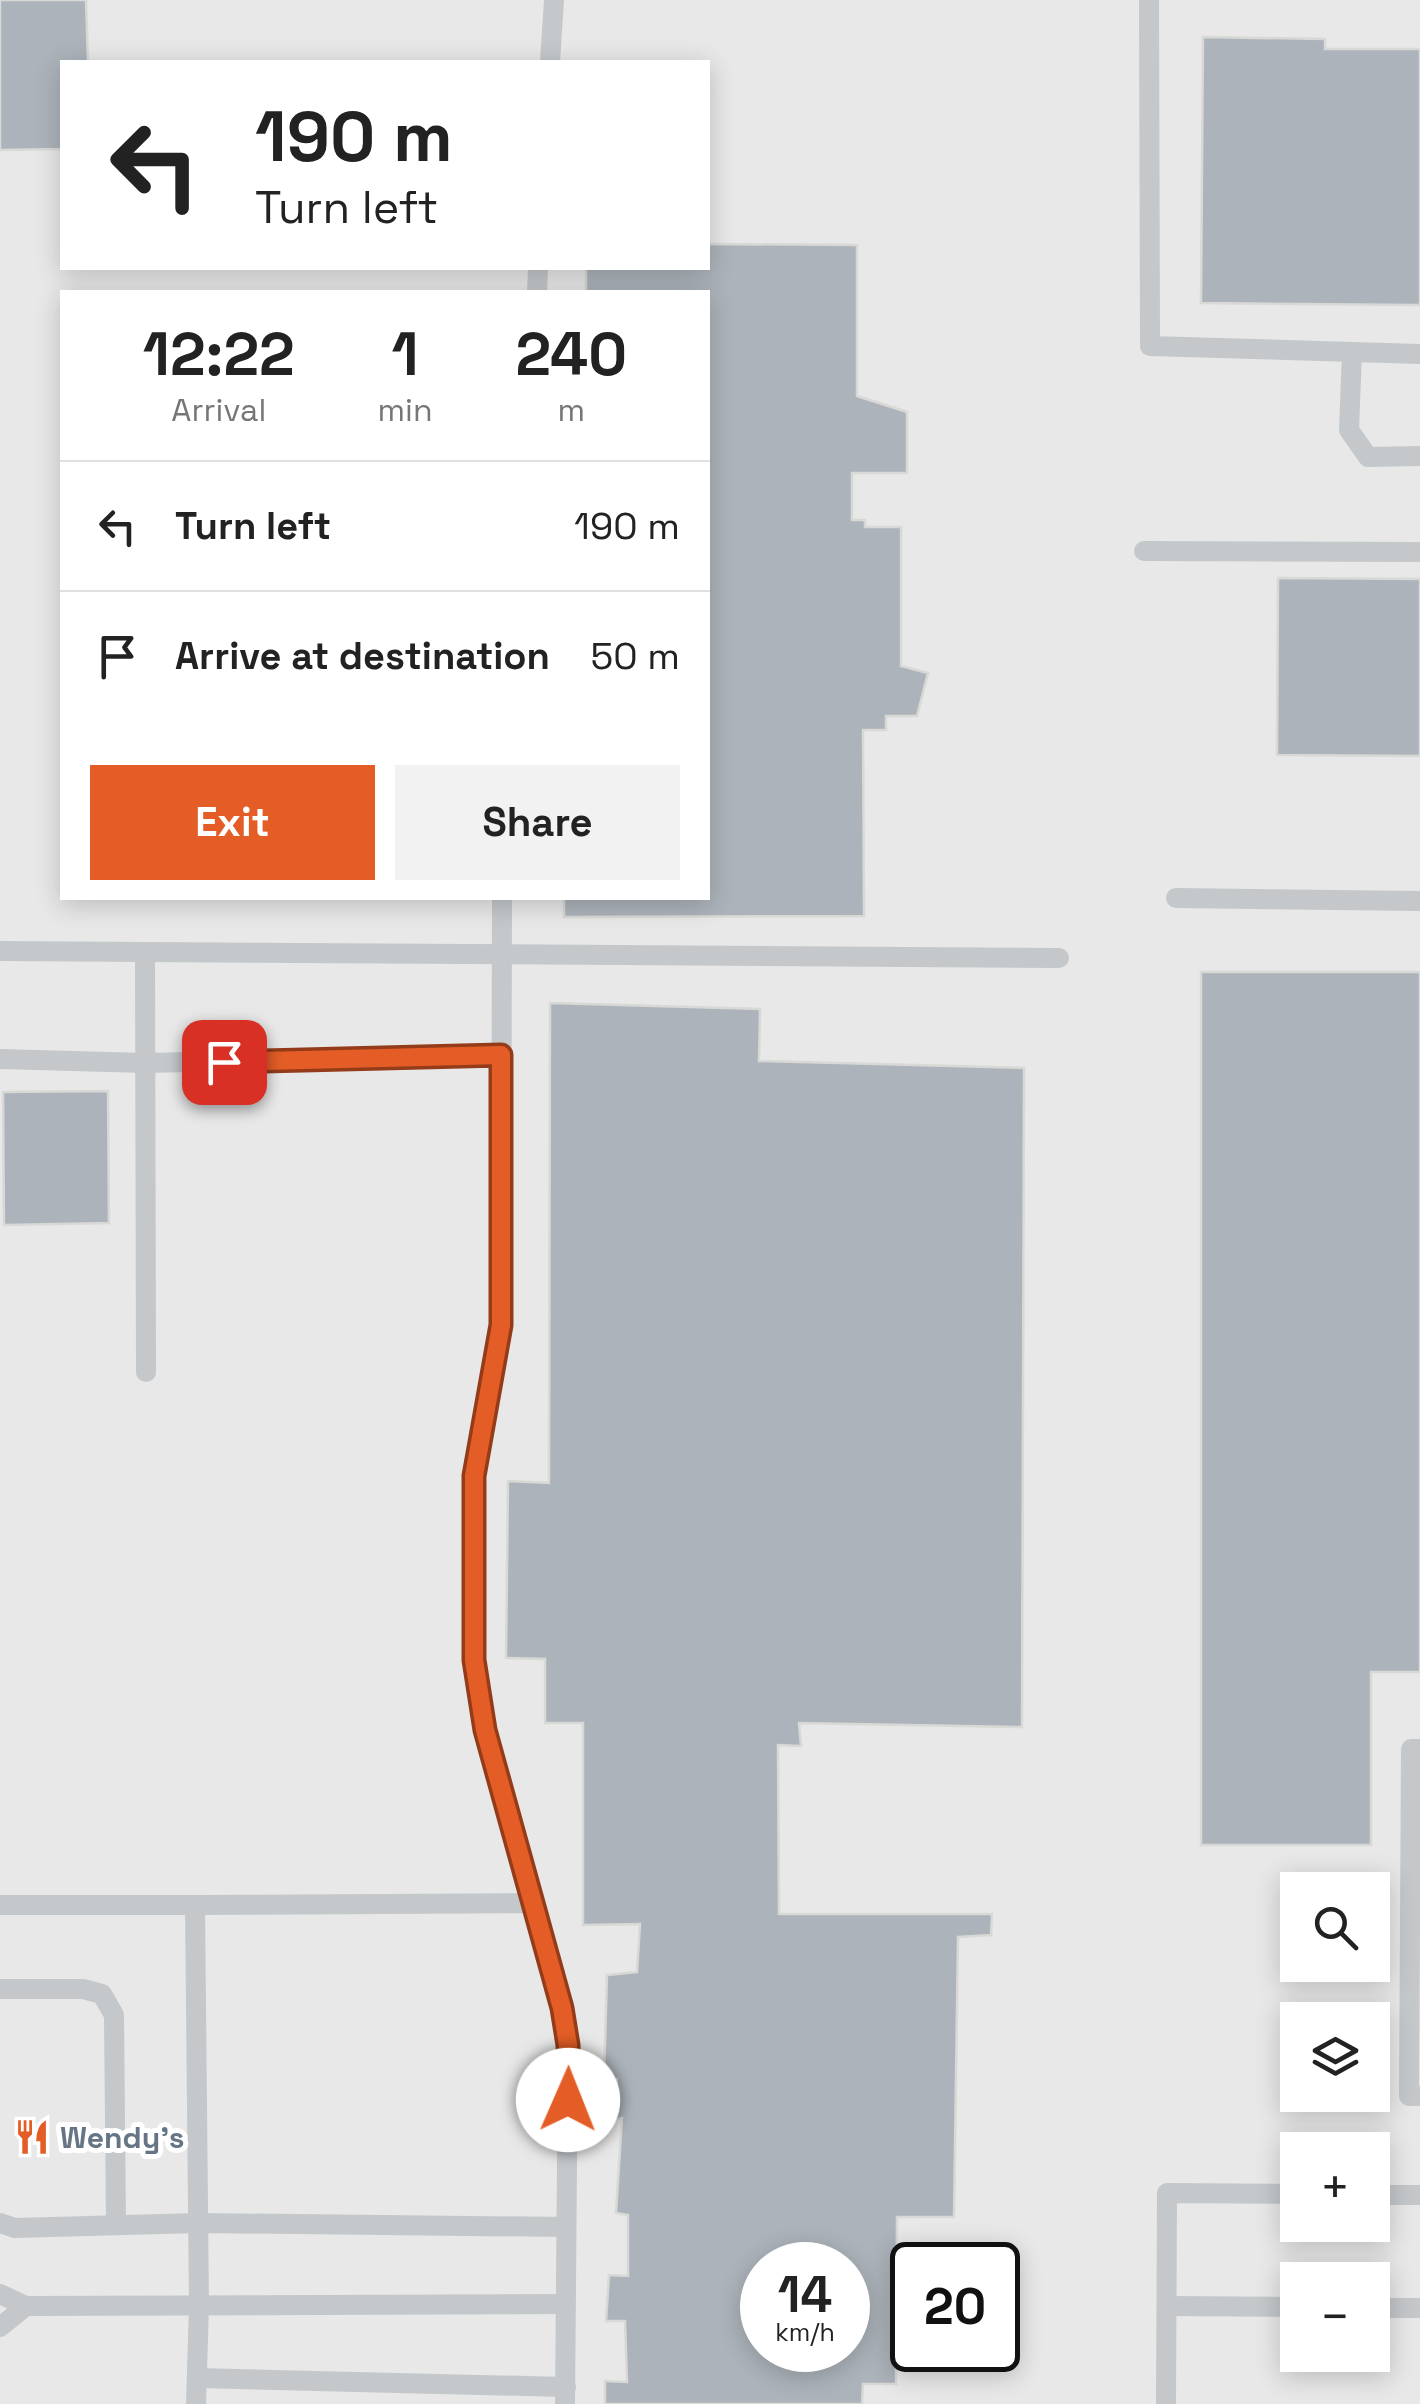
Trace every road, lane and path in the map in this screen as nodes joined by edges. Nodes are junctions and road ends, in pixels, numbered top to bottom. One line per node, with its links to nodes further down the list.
1 (554, 0): 3 (lane)
2 (1149, 0): 4 (lane)
3 (550, 60)
4 (1352, 352): 5 (lane); 6 (lane)
5 (1420, 354)
6 (1420, 456)
7 (1144, 551): 8 (lane)
8 (1420, 552)
9 (1176, 898): 11 (lane)
10 (502, 900): 14 (lane)
11 (1420, 901)
12 (0, 951): 13 (lane)
13 (145, 952): 14 (lane); 18 (lane)
14 (501, 954): 15 (lane); 16 (lane)
15 (1059, 958)
16 (501, 1055): 18 (lane); 22 (lane)
17 (0, 1059): 18 (lane)
18 (146, 1063): 19 (lane)
19 (146, 1372)
20 (1420, 1749): 21 (lane)
21 (1415, 1879): 25 (lane)
22 (532, 1902): 24 (lane); 34 (lane)
23 (0, 1905): 24 (lane)
24 (195, 1905): 32 (lane)
25 (1415, 1987): 27 (lane)
26 (0, 1989): 33 (lane)
27 (1420, 2096)
28 (1280, 2194): 39 (lane)
29 (1390, 2194): 30 (lane)
30 (1420, 2195)
31 (0, 2223): 33 (lane)
32 (198, 2224): 33 (lane); 34 (lane); 38 (lane)
33 (116, 2225)
34 (566, 2227): 36 (lane)
35 (0, 2294): 37 (lane)
36 (566, 2304): 38 (lane); 45 (lane)
37 (26, 2306): 38 (lane); 43 (lane)
38 (199, 2306): 44 (lane)
39 (1167, 2306): 40 (lane); 47 (lane)
40 (1280, 2307)
41 (1390, 2308): 42 (lane)
42 (1420, 2308)
43 (0, 2327)
44 (196, 2378): 45 (lane); 46 (lane)
45 (565, 2396)
46 (196, 2404)
47 (1166, 2404)

